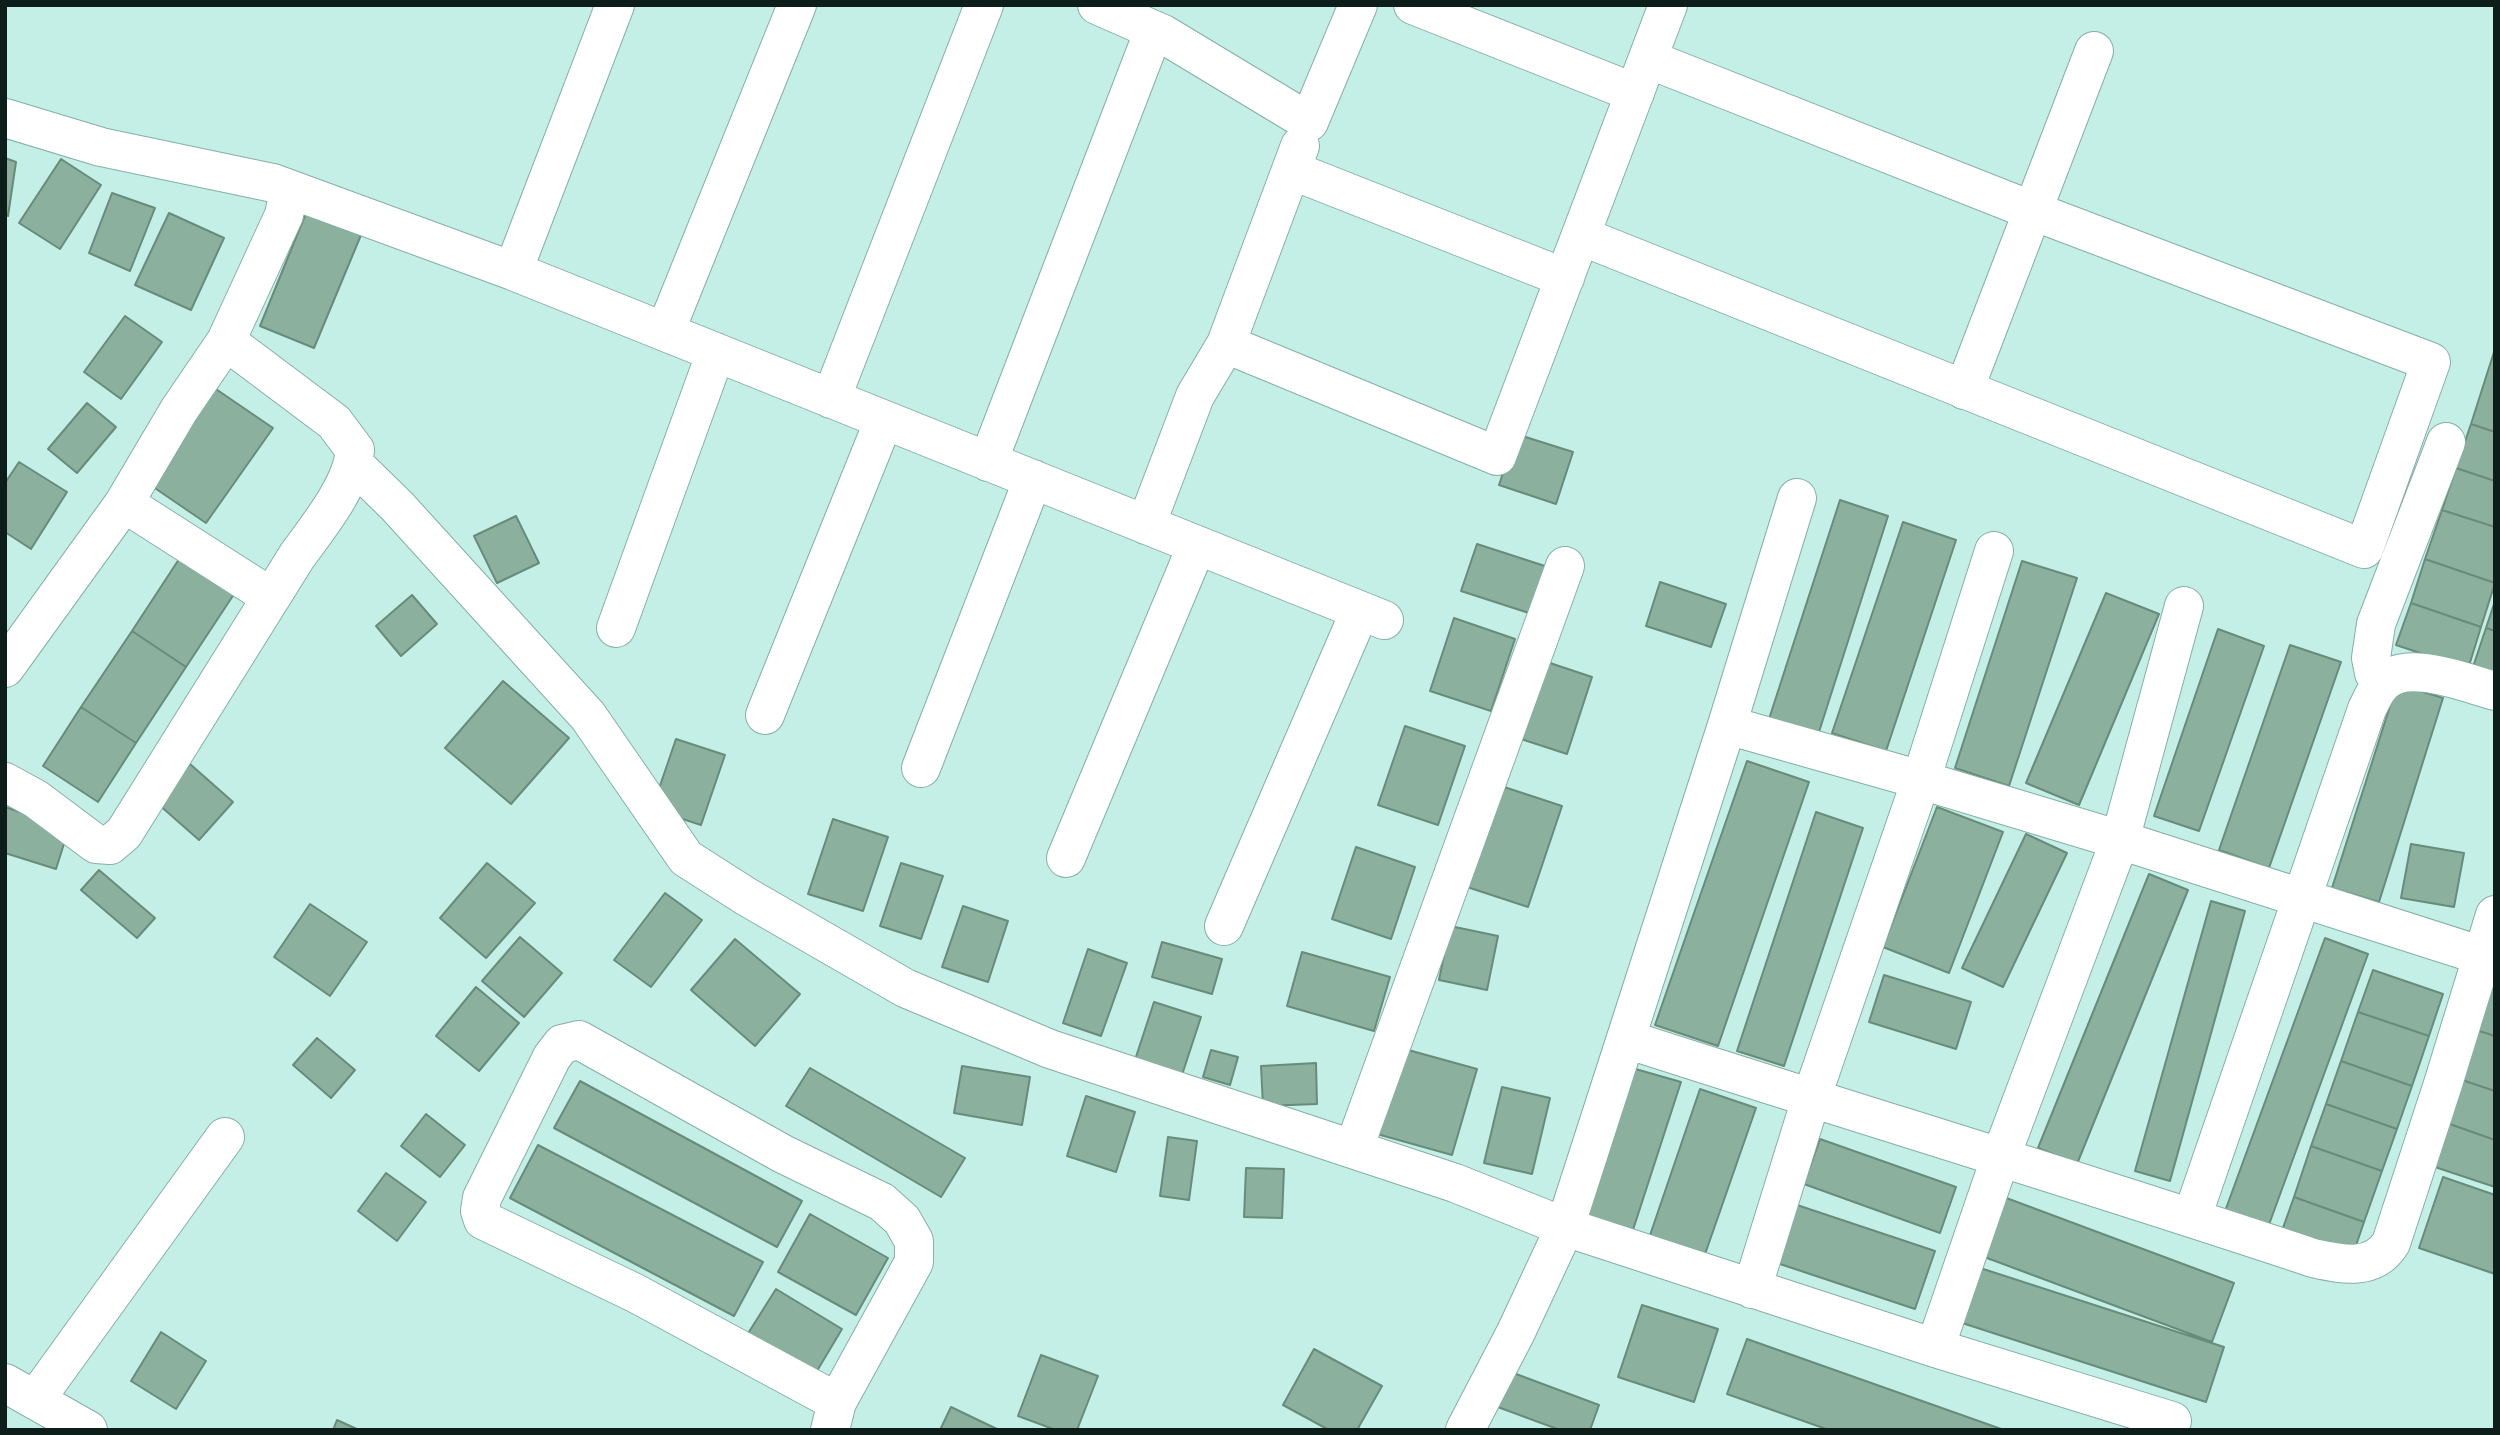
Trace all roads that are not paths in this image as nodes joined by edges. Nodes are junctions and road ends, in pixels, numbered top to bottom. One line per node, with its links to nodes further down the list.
1 (615, 5): 17 (street)
2 (797, 5): 19 (street)
3 (984, 5): 24 (street)
4 (1097, 5): 8 (street)
5 (1358, 5): 12 (street)
6 (1413, 5): 10 (street)
7 (1668, 5): 10 (street)
8 (1154, 30): 12 (street); 27 (street)
9 (2094, 51): 15 (street)
10 (1641, 76): 15 (street); 16 (street)
11 (5, 118): 14 (street)
12 (1310, 122): 13 (street)
13 (1291, 170): 18 (street); 21 (street)
14 (289, 190): 17 (street); 20 (street)
15 (2033, 211): 23 (street); 23 (street)
16 (1581, 236): 18 (street); 23 (street)
17 (513, 271): 19 (street)
18 (1564, 278): 21 (street)
19 (665, 332): 22 (street)
20 (226, 341): 28 (street); 31 (street)
21 (1226, 344): 32 (street)
22 (716, 352): 24 (street); 38 (street)
23 (1965, 390)
24 (831, 399): 25 (street)
25 (884, 420): 27 (street); 42 (street)
26 (2446, 442): 40 (street)
27 (988, 462): 29 (street)
28 (354, 464): 36 (street); 56 (street)
29 (1033, 479): 32 (street); 44 (street)
30 (1797, 498): 43 (street)
31 (124, 503): 36 (street); 39 (street)
32 (1146, 525): 33 (street)
33 (1197, 545): 48 (street); 51 (street)
34 (1994, 551): 45 (street)
35 (1565, 566): 56 (street)
36 (271, 597): 46 (street)
37 (2184, 606): 47 (street)
38 (616, 628)
39 (5, 668)
40 (2381, 684): 41 (street); 49 (street)
41 (2495, 691)
42 (765, 715)
43 (1727, 725): 45 (street); 53 (street)
44 (921, 768)
45 (1921, 780): 47 (street); 54 (street)
46 (5, 782)
47 (2120, 840): 49 (street); 57 (street)
48 (1066, 858)
49 (2302, 899): 52 (street); 58 (street)
50 (2495, 915): 52 (street)
51 (1224, 926)
52 (2488, 958): 58 (street)
53 (1626, 1039): 54 (street); 59 (street)
54 (1811, 1099): 57 (street); 60 (street)
55 (225, 1138): 62 (street)
56 (1354, 1148): 59 (street)
57 (2001, 1156): 58 (street); 61 (street)
58 (2192, 1217)
59 (1565, 1227): 60 (street); 66 (street)
60 (1752, 1289): 61 (street)
61 (1935, 1348): 64 (street)
62 (20, 1392): 65 (street)
63 (833, 1416): 63 (street)
64 (2172, 1421)
65 (88, 1430)
66 (1465, 1430)

